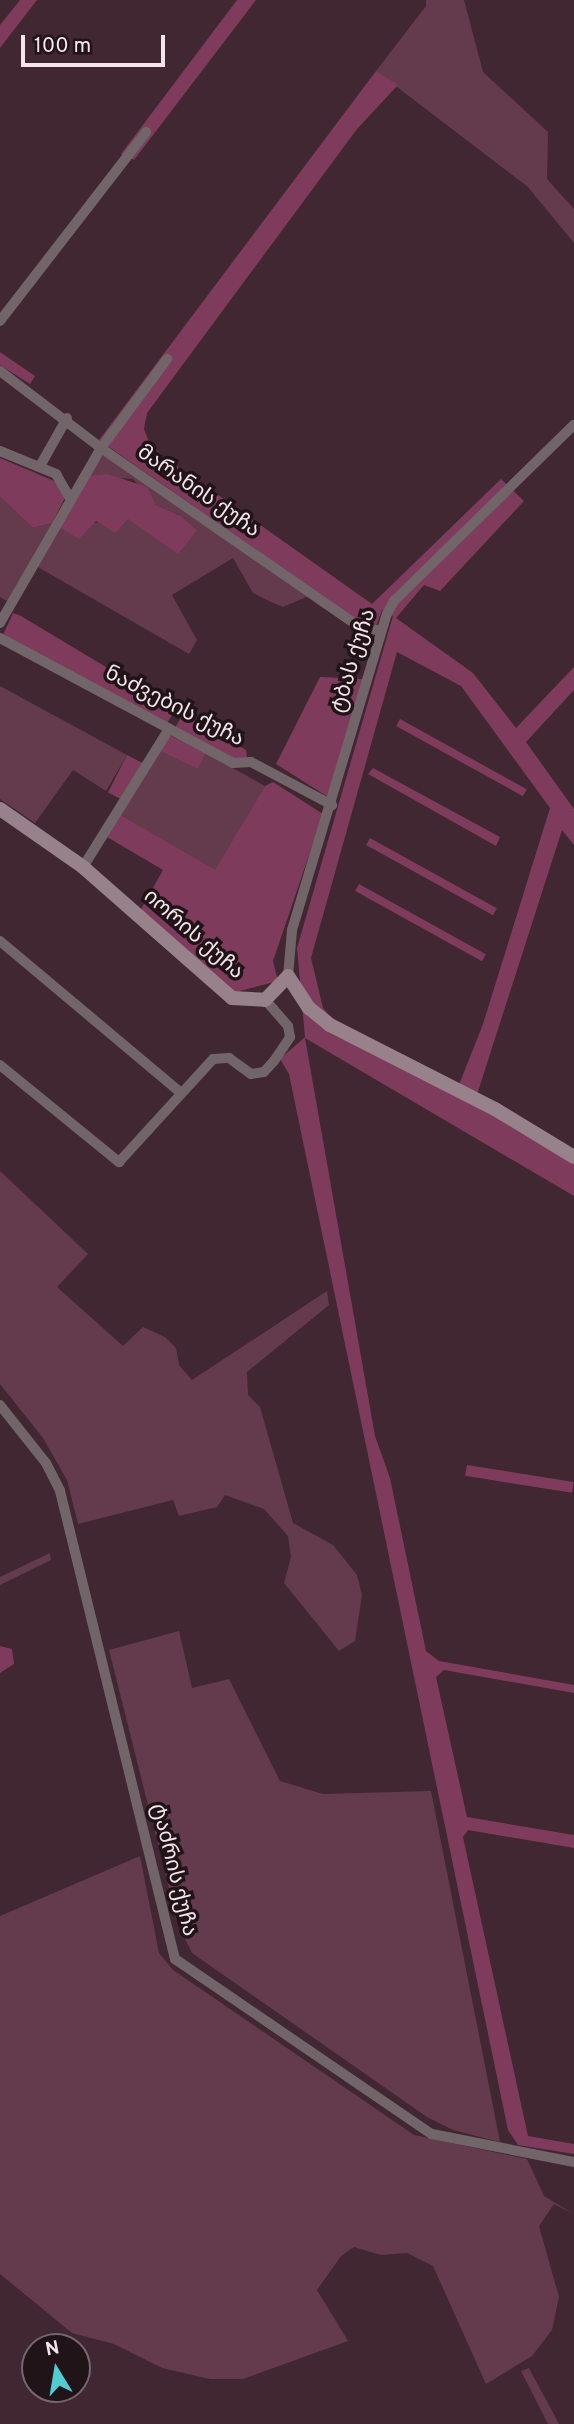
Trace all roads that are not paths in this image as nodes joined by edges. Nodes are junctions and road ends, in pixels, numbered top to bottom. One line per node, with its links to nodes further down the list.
1 (146, 132): 2 (street)
2 (0, 321)
3 (167, 359): 7 (street)
4 (0, 371): 5 (street, მარანის ქუჩა)
5 (67, 418): 7 (street, მარანის ქუჩა); 9 (street)
6 (574, 425): 12 (street, ტბას ქუჩა)
7 (101, 448): 10 (street); 12 (street, მარანის ქუჩა)
8 (0, 451): 9 (street)
9 (40, 467): 10 (street)
10 (71, 498): 11 (street)
11 (0, 623)
12 (381, 631): 15 (street, ტბას ქუჩა)
13 (0, 638): 14 (street, ნაძვების ქუჩა)
14 (169, 729): 15 (street, ნაძვების ქუჩა); 17 (street)
15 (332, 805): 19 (street, ტბას ქუჩა)
16 (0, 809): 17 (street, იორის ქუჩა)
17 (83, 867): 20 (street, იორის ქუჩა)
18 (0, 941): 22 (street)
19 (288, 976): 20 (street); 23 (street)
20 (265, 1000): 22 (street)
21 (0, 1065): 22 (street)
22 (180, 1092)
23 (574, 1157)
24 (0, 1405): 25 (street, ტაძრის ქუჩა)
25 (574, 2162)

